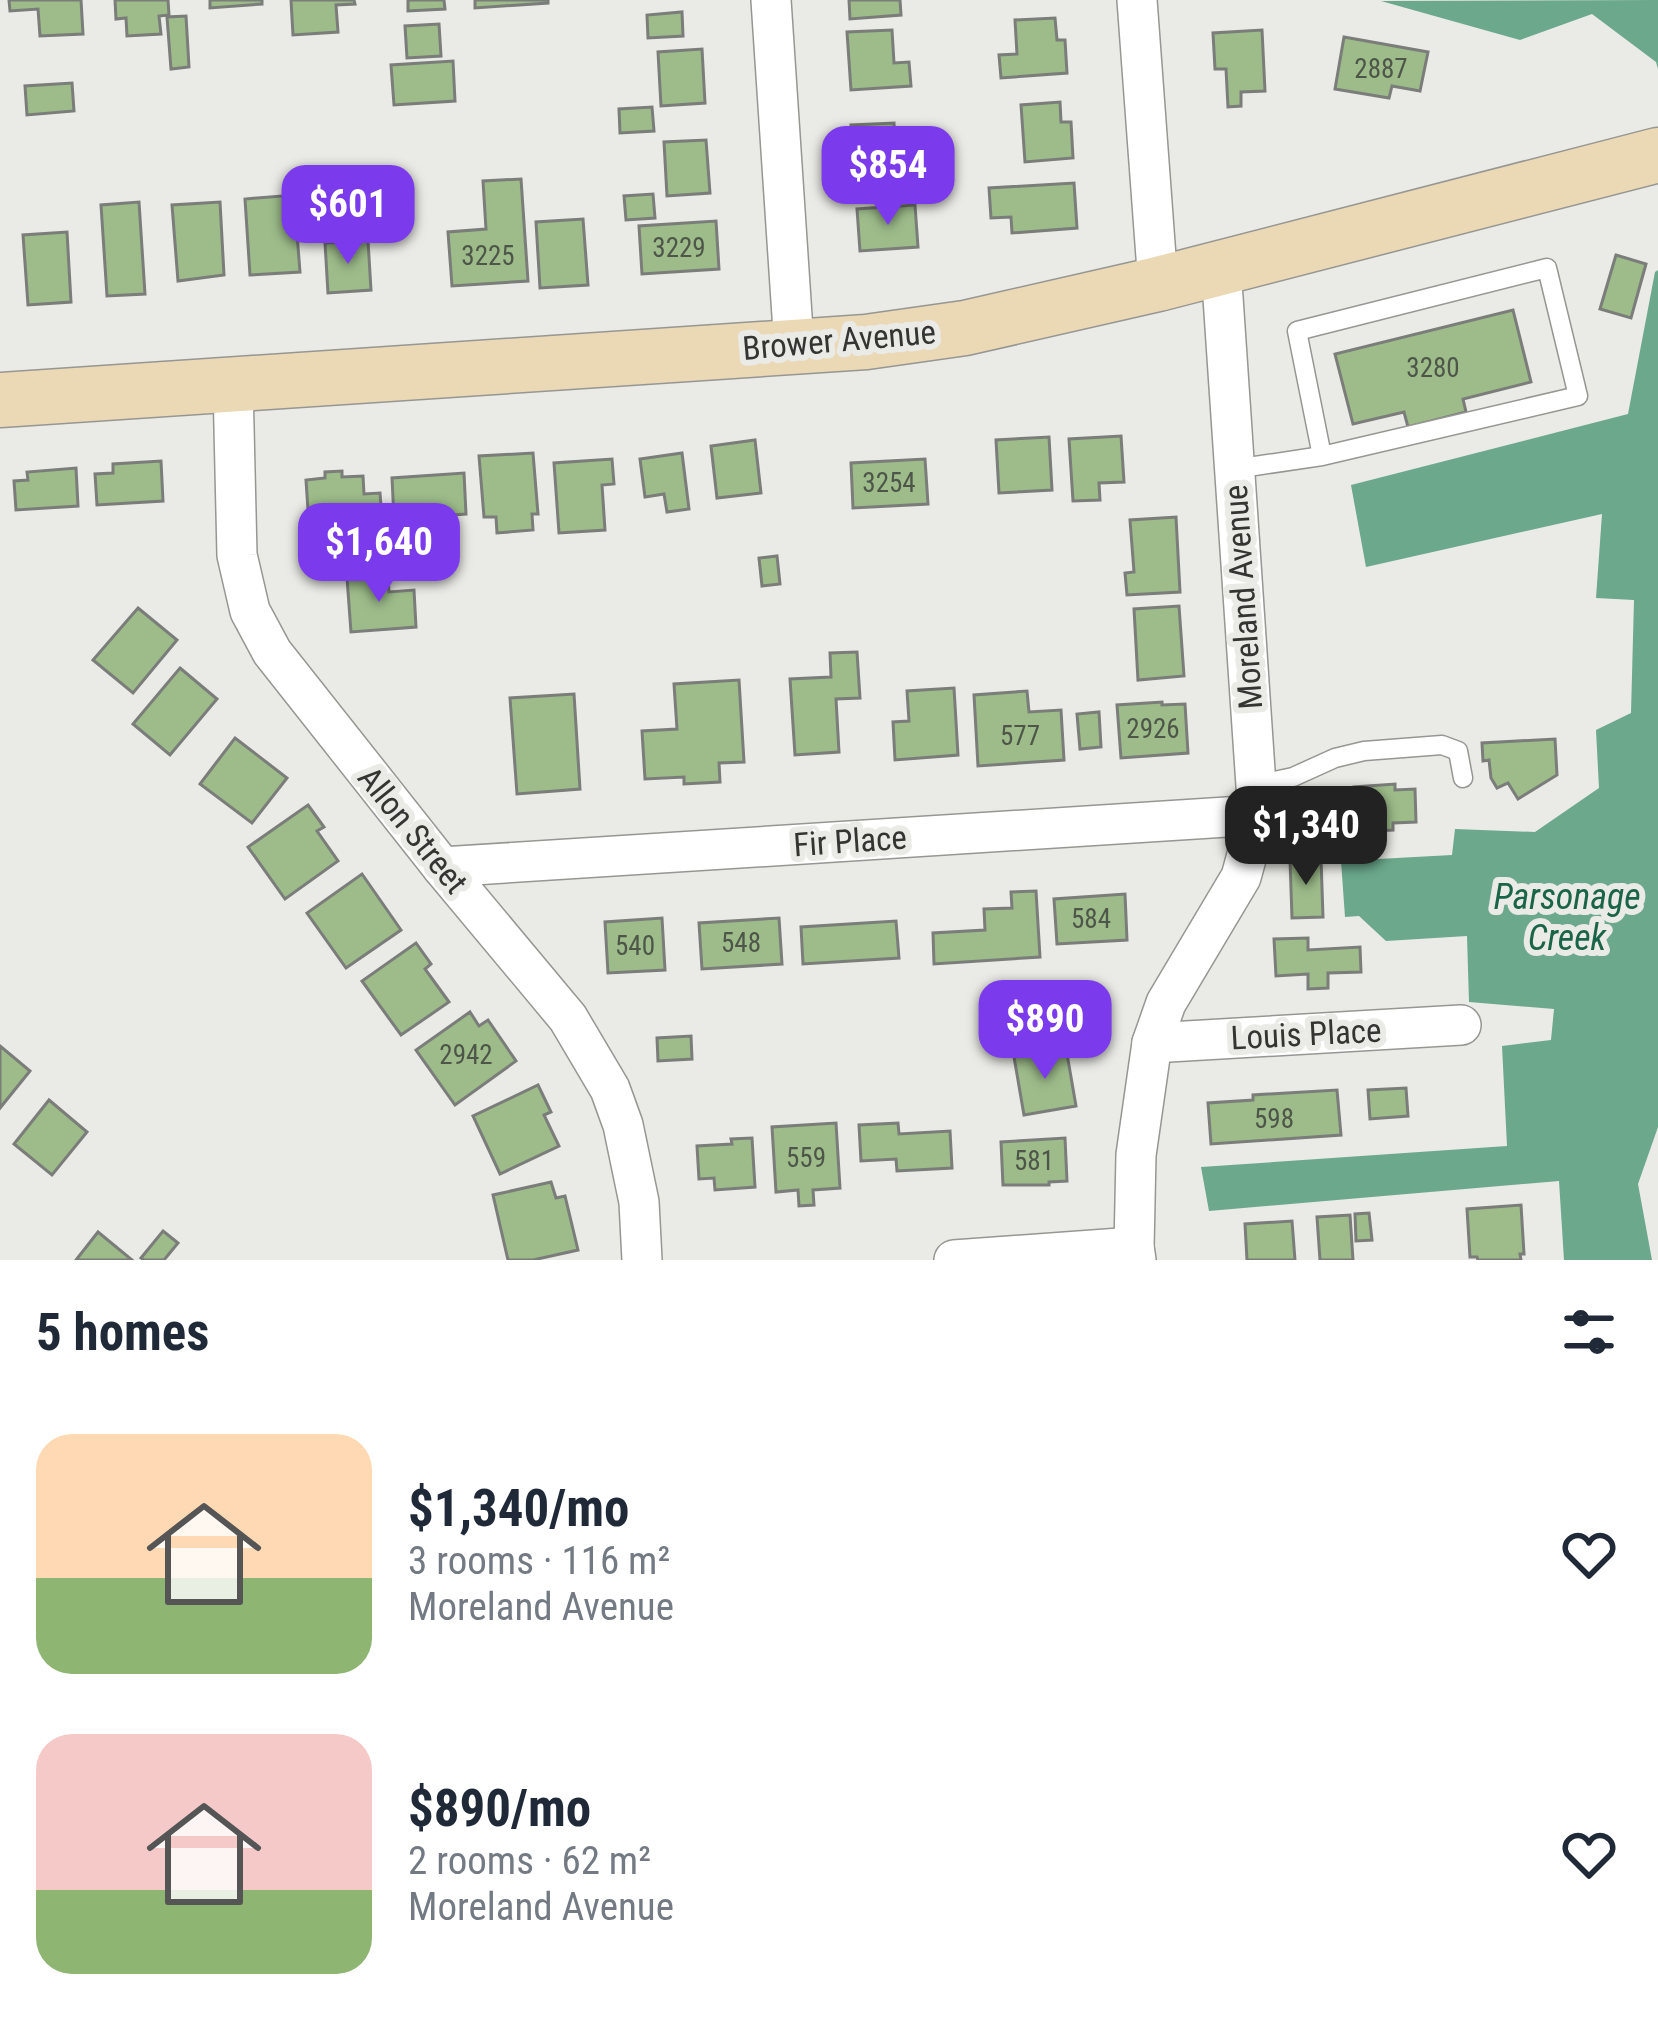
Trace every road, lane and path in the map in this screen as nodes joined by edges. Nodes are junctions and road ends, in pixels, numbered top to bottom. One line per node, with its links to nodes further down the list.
1 (771, 0): 6 (street)
2 (1137, 0): 5 (street)
3 (1658, 155): 4 (main road, Brower Avenue)
4 (1221, 268): 5 (main road, Brower Avenue); 10 (street, Moreland Avenue)
5 (1158, 284): 6 (main road, Brower Avenue)
6 (794, 346): 7 (main road, Brower Avenue)
7 (233, 385): 8 (main road, Brower Avenue); 13 (street, Allon Street)
8 (0, 400)
9 (1322, 456): 9 (lane); 10 (lane)
10 (1235, 469): 12 (street, Moreland Avenue)
11 (1463, 778): 12 (lane)
12 (1257, 800): 13 (street, Fir Place); 15 (street, Moreland Avenue)
13 (442, 867): 17 (street, Allon Street)
14 (1461, 1025): 15 (street, Louis Place)
15 (1152, 1043): 16 (street, Moreland Avenue)
16 (1135, 1254): 18 (street)
17 (643, 1260)
18 (954, 1260)

